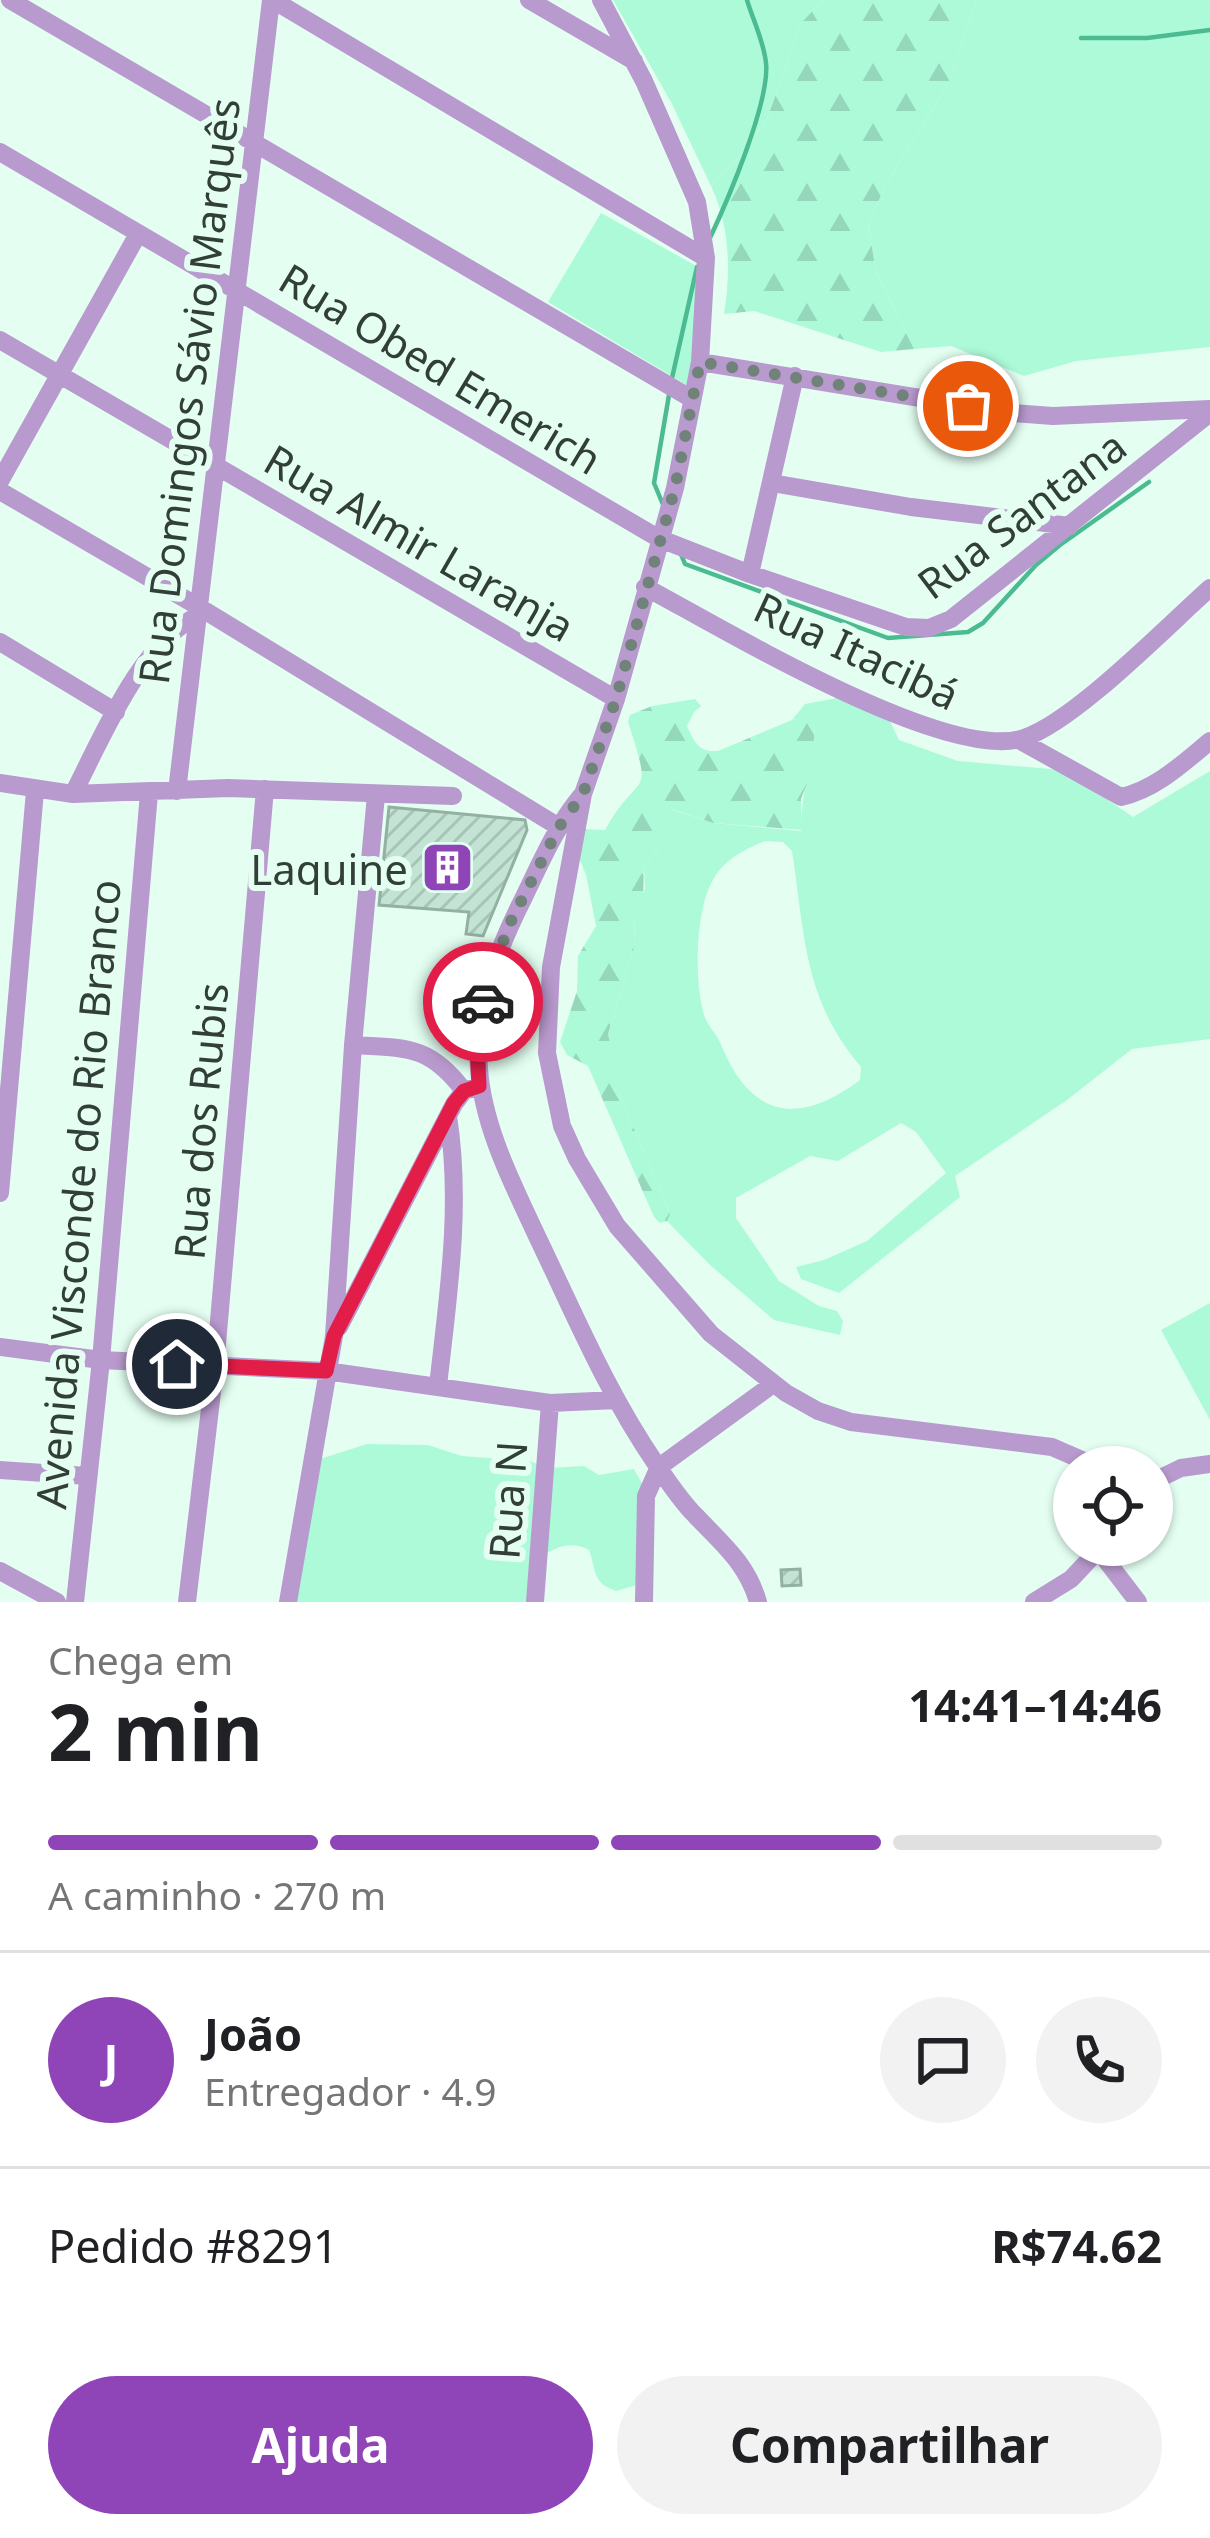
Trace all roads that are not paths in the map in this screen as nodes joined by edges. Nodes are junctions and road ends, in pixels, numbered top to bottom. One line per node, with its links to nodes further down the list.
1 (10, 0): 6 (street)
2 (272, 0): 6 (street, Rua Domingos Sávio Marquês); 9 (street)
3 (529, 0): 5 (street)
4 (602, 0): 5 (street)
5 (634, 61): 9 (street)
6 (255, 142): 10 (street, Rua Domingos Sávio Marquês); 15 (street)
7 (0, 152): 8 (street, Rua Obed Emerich)
8 (138, 234): 10 (street, Rua Obed Emerich); 13 (street)
9 (706, 258): 12 (street)
10 (236, 289): 17 (street, Rua Domingos Sávio Marquês); 21 (street, Rua Obed Emerich)
11 (0, 340): 13 (street, Rua Almir Laranja)
12 (700, 362): 14 (street); 15 (street)
13 (62, 376): 17 (street, Rua Almir Laranja); 19 (street)
14 (795, 376): 16 (street); 18 (street)
15 (692, 399): 21 (street)
16 (1210, 411): 20 (street, Rua Santana)
17 (215, 464): 25 (street, Rua Domingos Sávio Marquês); 27 (street, Rua Almir Laranja)
18 (772, 483): 20 (street); 22 (street)
19 (0, 486): 25 (street)
20 (1070, 526): 22 (street, Rua Santana)
21 (658, 538): 22 (street, Rua Santana); 23 (street)
22 (750, 574)
23 (645, 587): 27 (street); 29 (street, Rua Itacibá)
24 (1210, 588): 29 (street)
25 (199, 612): 28 (street); 34 (street, Rua Domingos Sávio Marquês); 40 (street)
26 (0, 642): 28 (street)
27 (616, 699): 37 (street)
28 (116, 712): 36 (street)
29 (1019, 740): 30 (street)
30 (1210, 741)
31 (0, 784): 33 (street)
32 (266, 789): 34 (street); 38 (street); 50 (street, Rua dos Rubis)
33 (35, 791): 36 (street); 44 (street)
34 (177, 791): 35 (street)
35 (149, 793): 36 (street); 49 (street, Avenida Visconde do Rio Branco)
36 (73, 794)
37 (583, 794): 40 (street); 52 (street)
38 (376, 795): 39 (street); 41 (street)
39 (453, 796)
40 (559, 827): 42 (street)
41 (353, 1045): 42 (street); 45 (street)
42 (472, 1088): 43 (street); 54 (street)
43 (448, 1116): 46 (street); 53 (street)
44 (0, 1193)
45 (340, 1243): 46 (street); 47 (street)
46 (379, 1253): 47 (street)
47 (334, 1336): 51 (street)
48 (0, 1347): 49 (street)
49 (101, 1360): 50 (street); 61 (street, Avenida Visconde do Rio Branco)
50 (215, 1367): 51 (street); 67 (street, Rua dos Rubis)
51 (326, 1371): 53 (street); 68 (street)
52 (773, 1384): 56 (street); 58 (street)
53 (438, 1386): 55 (street)
54 (617, 1400): 55 (street); 58 (street)
55 (550, 1403): 69 (street, Rua N)
56 (1053, 1447)
57 (1210, 1464): 60 (street)
58 (659, 1467): 70 (street); 71 (street)
59 (0, 1470): 61 (street)
60 (1173, 1472)
61 (87, 1476): 66 (street, Avenida Visconde do Rio Branco)
62 (1084, 1566): 72 (street)
63 (1113, 1566): 73 (street)
64 (0, 1571): 65 (street)
65 (57, 1602)
66 (75, 1602)
67 (187, 1602)
68 (288, 1602)
69 (535, 1602)
70 (644, 1602)
71 (758, 1602)
72 (1034, 1602)
73 (1138, 1602)

